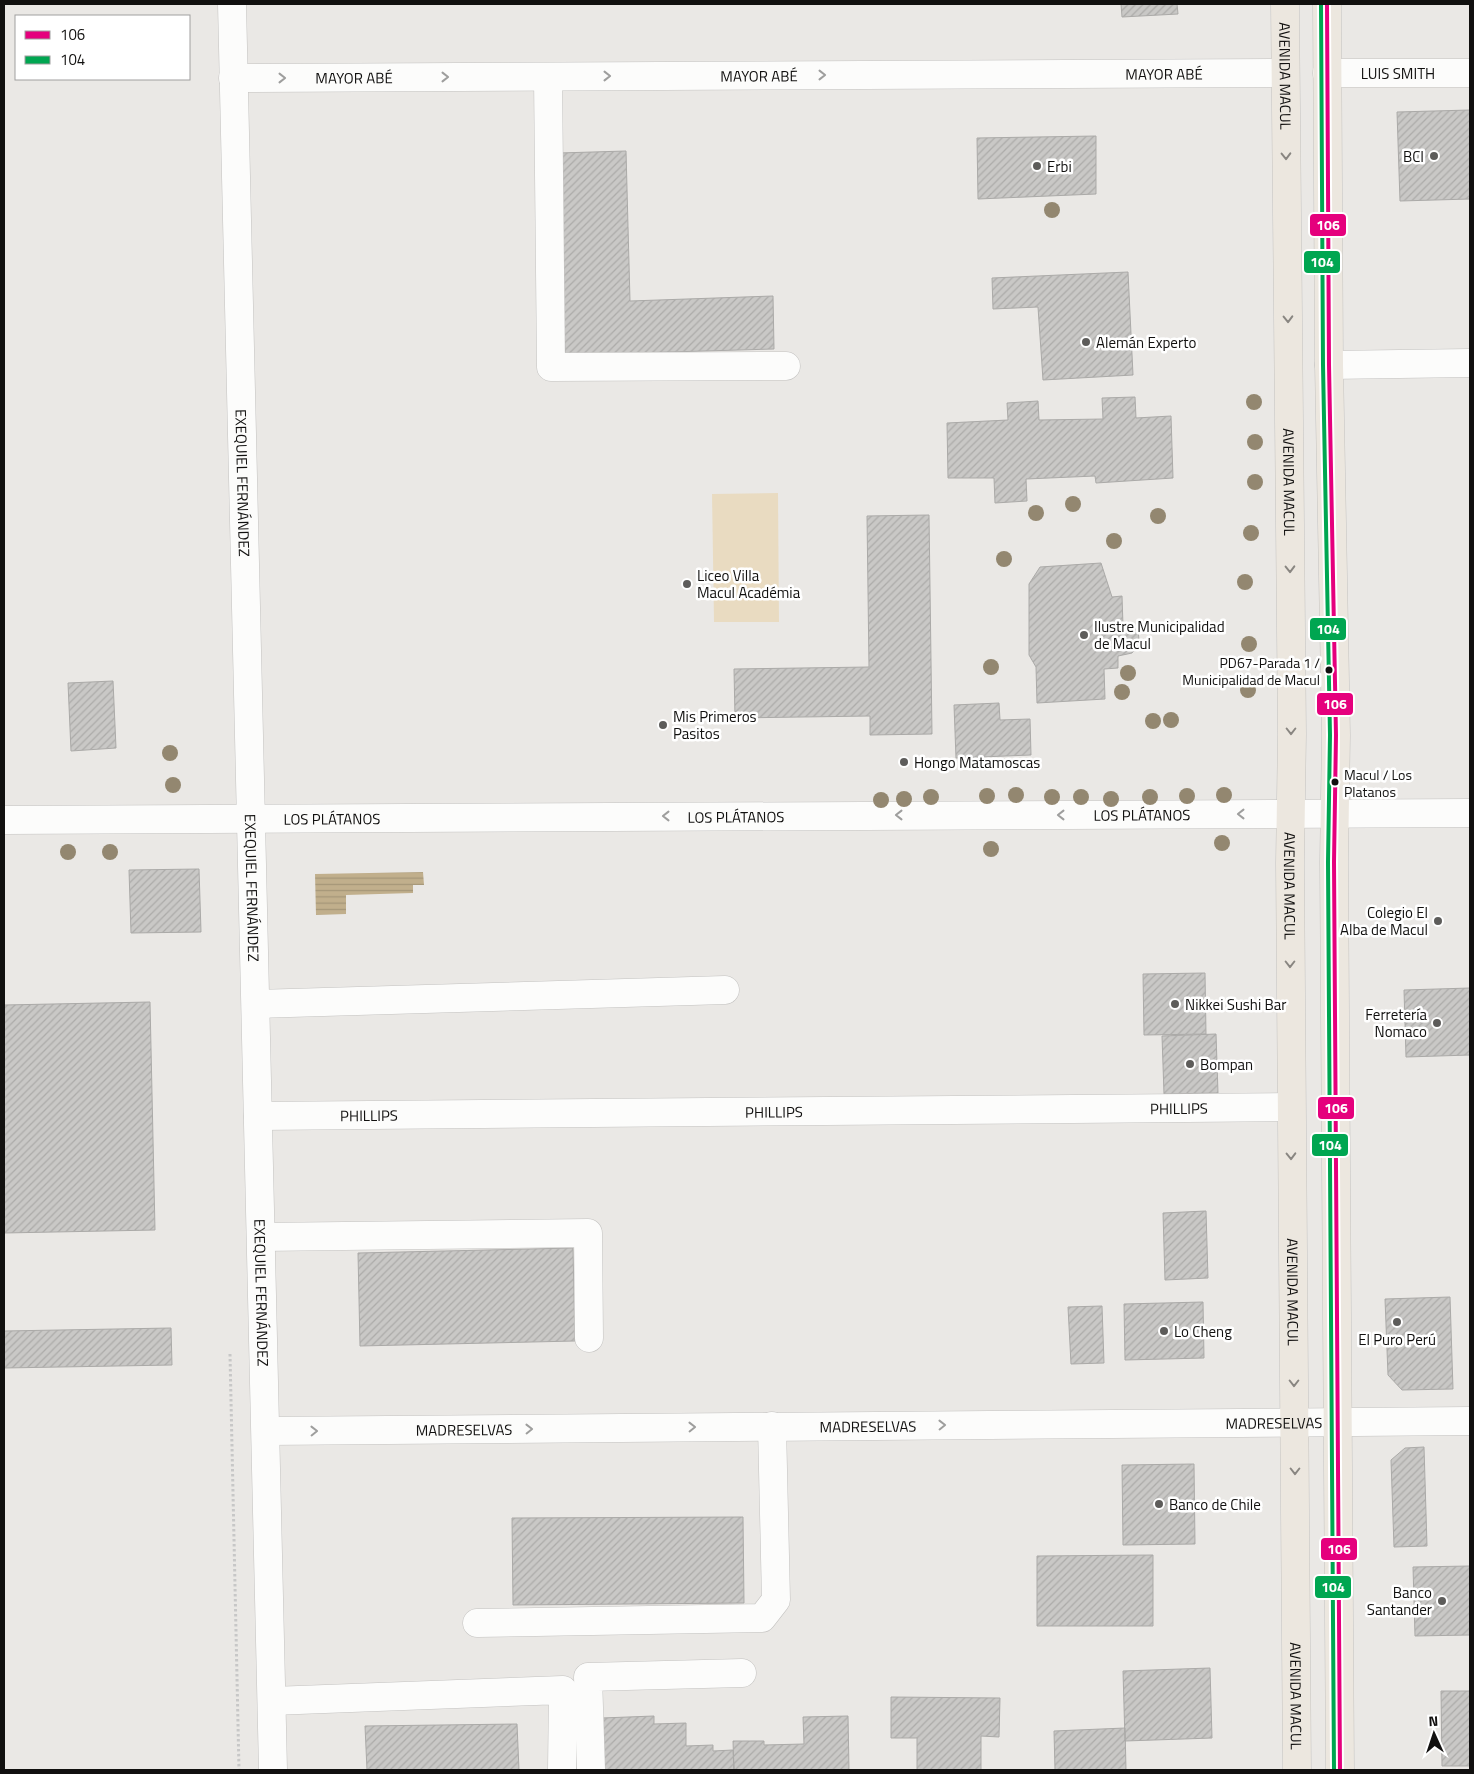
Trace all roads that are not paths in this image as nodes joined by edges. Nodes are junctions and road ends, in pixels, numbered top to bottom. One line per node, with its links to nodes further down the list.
1 (232, 4): 8 (street, EXEQUIEL FERNÁNDEZ)
2 (1285, 4): 4 (main road, AVENIDA MACUL)
3 (1327, 4): 5 (main road)
4 (1285, 73): 7 (street, MAYOR ABÉ, one-way to 4); 13 (main road, AVENIDA MACUL, one-way to 13)
5 (1327, 73): 6 (street, LUIS SMITH); 10 (main road)
6 (1470, 73)
7 (548, 77): 8 (street, MAYOR ABÉ, one-way to 7); 11 (street)
8 (234, 78): 15 (street, EXEQUIEL FERNÁNDEZ)
9 (1470, 363): 10 (street)
10 (1329, 365): 14 (main road)
11 (786, 366)
12 (1470, 813): 14 (street, LOS PLÁTANOS)
13 (1290, 814): 14 (street, LOS PLÁTANOS); 15 (street, LOS PLÁTANOS, one-way to 15); 19 (main road, AVENIDA MACUL, one-way to 19)
14 (1334, 814): 25 (main road)
15 (252, 818): 16 (street, LOS PLÁTANOS); 18 (street, EXEQUIEL FERNÁNDEZ)
16 (4, 820)
17 (725, 990): 18 (street)
18 (256, 1004): 20 (street, EXEQUIEL FERNÁNDEZ)
19 (1291, 1107): 20 (street, PHILLIPS); 24 (main road, AVENIDA MACUL, one-way to 24)
20 (258, 1116): 21 (street, EXEQUIEL FERNÁNDEZ)
21 (261, 1237): 22 (street); 27 (street, EXEQUIEL FERNÁNDEZ)
22 (589, 1338)
23 (1470, 1421): 25 (street, MADRESELVAS)
24 (1294, 1422): 25 (street, MADRESELVAS); 26 (street, MADRESELVAS, one-way to 24); 34 (main road, AVENIDA MACUL, one-way to 34)
25 (1337, 1422): 35 (main road)
26 (772, 1426): 27 (street, MADRESELVAS, one-way to 26); 28 (street)
27 (266, 1431): 30 (street, EXEQUIEL FERNÁNDEZ)
28 (477, 1623)
29 (742, 1672): 33 (street)
30 (272, 1701): 31 (street, EXEQUIEL FERNÁNDEZ); 32 (street)
31 (273, 1770)
32 (562, 1770)
33 (591, 1770)
34 (1297, 1770)
35 (1340, 1770)

